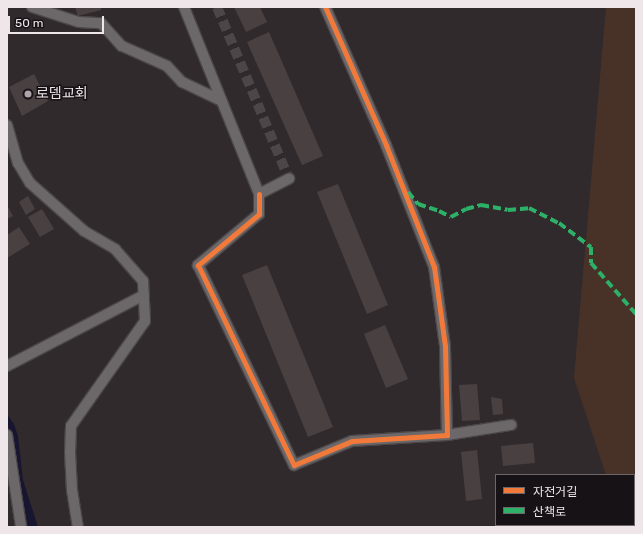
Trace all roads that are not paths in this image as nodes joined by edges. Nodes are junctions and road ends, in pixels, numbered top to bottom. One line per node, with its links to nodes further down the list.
1 (32, 7): 4 (street)
2 (184, 7): 4 (street)
3 (325, 7): 12 (street)
4 (222, 101): 7 (street)
5 (7, 125): 8 (street)
6 (289, 180): 7 (street)
7 (259, 194): 12 (street)
8 (144, 295): 9 (street); 14 (street)
9 (7, 366)
10 (511, 425): 12 (street)
11 (7, 435): 13 (street)
12 (447, 435)
13 (21, 527)
14 (78, 527)

